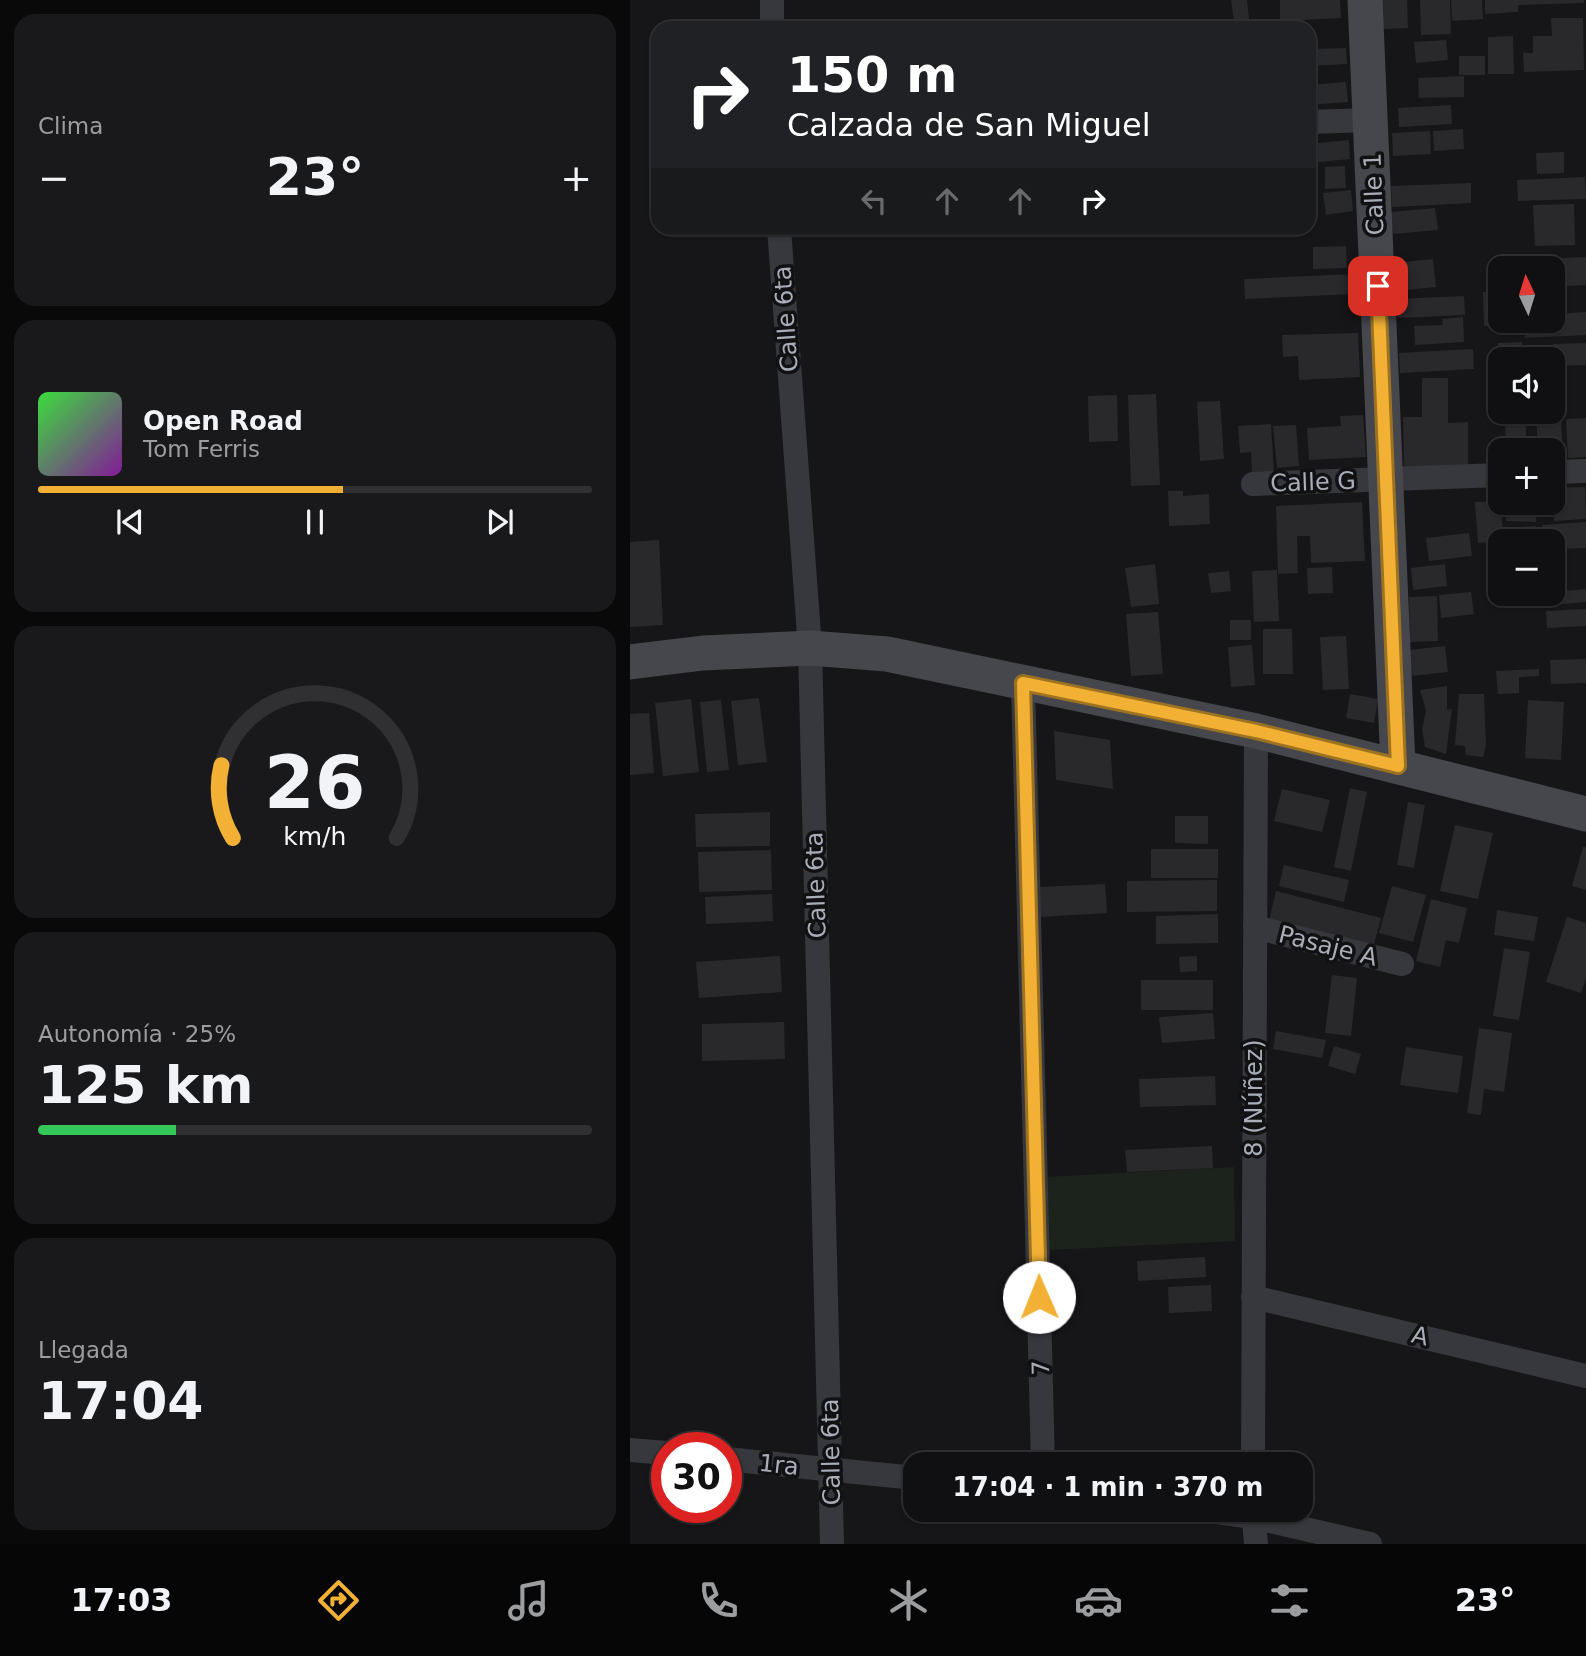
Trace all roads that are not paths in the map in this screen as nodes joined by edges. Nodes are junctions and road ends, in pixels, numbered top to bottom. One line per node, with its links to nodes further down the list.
1 (772, 0): 3 (street)
2 (1365, 0): 4 (main road, Calle 1)
3 (772, 21)
4 (1371, 120): 5 (street); 10 (main road, Calle 1)
5 (1316, 122)
6 (780, 235): 12 (street, Calle 6ta)
7 (1586, 471): 8 (street)
8 (1565, 472)
9 (1488, 476): 10 (street, Calle G)
10 (1386, 481): 11 (street, Calle G); 16 (main road, Calle 1)
11 (1253, 484)
12 (810, 648): 13 (main road); 14 (main road); 27 (street, Calle 6ta)
13 (630, 662)
14 (1023, 683): 15 (main road); 24 (street, 7)
15 (1256, 731): 16 (main road); 18 (street, 8 (Núñez))
16 (1398, 766): 17 (main road)
17 (1586, 814)
18 (1255, 927): 19 (street, Pasaje A); 20 (street, 8 (Núñez))
19 (1402, 964)
20 (1253, 1297): 21 (street, A); 25 (street, 8 (Núñez))
21 (1586, 1376)
22 (630, 1450): 23 (street)
23 (651, 1452)
24 (1043, 1452)
25 (1253, 1452)
26 (742, 1461): 27 (street, 1ra)
27 (832, 1470): 28 (street, 1ra); 31 (street, Calle 6ta)
28 (903, 1477)
29 (1254, 1522): 32 (street)
30 (1284, 1522): 33 (street)
31 (832, 1544)
32 (1256, 1544)
33 (1370, 1544)

